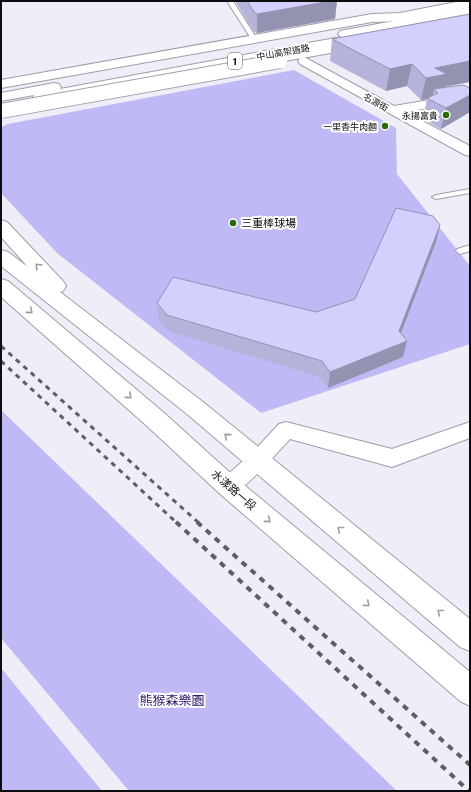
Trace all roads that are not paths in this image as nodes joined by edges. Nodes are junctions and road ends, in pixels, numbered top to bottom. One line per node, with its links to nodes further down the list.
1 (230, 1): 5 (lane)
2 (468, 7): 3 (main road, 1); 9 (main road, 中山高架道路 / 1); 12 (main road, 中山高架道路 / 1)
3 (400, 17): 5 (main road, 1); 9 (main road, 1)
4 (390, 39): 11 (main road, 1)
5 (259, 41): 7 (main road, 1); 8 (main road, 1)
6 (304, 61): 14 (street, 名源街); 15 (main road, 1, bridge); 16 (main road, 1)
7 (1, 84)
8 (1, 89)
9 (1, 95)
10 (470, 97): 14 (street)
11 (44, 100): 13 (main road, 1); 16 (main road)
12 (1, 105)
13 (1, 108)
14 (392, 110): 17 (street, 名源街)
15 (1, 111)
16 (1, 116)
17 (470, 152)
18 (470, 191): 19 (lane)
19 (436, 197)
20 (1, 226): 25 (main road, one-way to 20)
21 (470, 248): 22 (lane)
22 (460, 251)
23 (1, 256): 25 (main road)
24 (1, 286): 28 (main road, 水漾路一段, one-way to 28)
25 (102, 335): 27 (main road, one-way to 25)
26 (470, 430): 27 (street)
27 (257, 462): 28 (street); 29 (main road, one-way to 27)
28 (228, 486): 30 (main road, 水漾路一段, one-way to 30)
29 (470, 637)
30 (470, 691)

